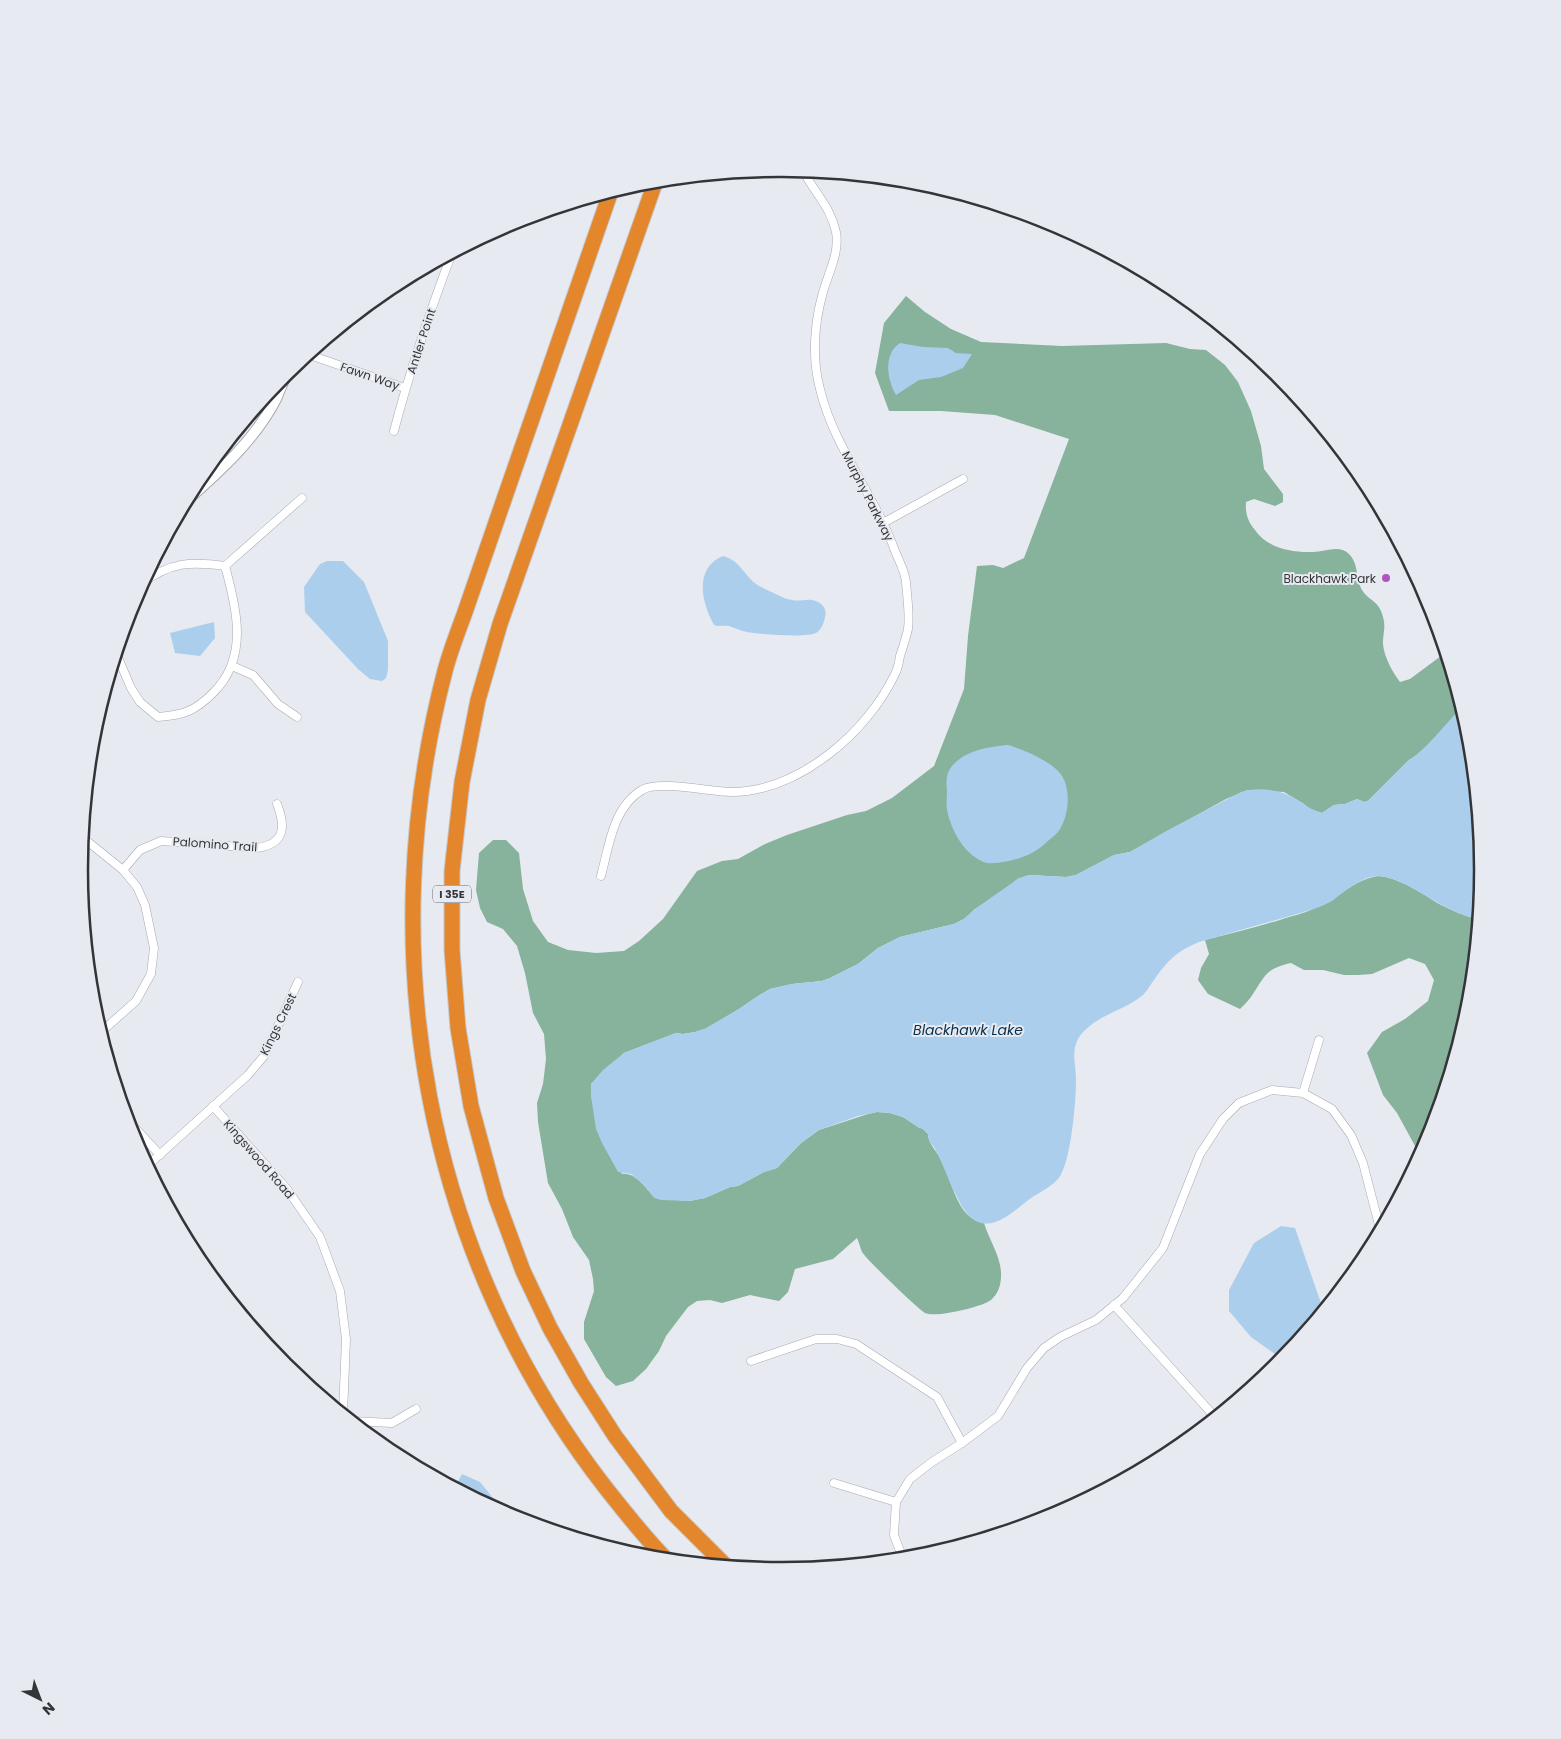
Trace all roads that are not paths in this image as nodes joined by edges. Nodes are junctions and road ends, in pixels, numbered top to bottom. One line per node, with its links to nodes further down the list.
1 (808, 178): 12 (street, Murphy Parkway)
2 (653, 189): 42 (highway, I 35E)
3 (608, 198): 40 (highway)
4 (449, 261): 6 (street, Antler Point)
5 (315, 356): 6 (street, Fawn Way)
6 (405, 388): 8 (street, Antler Point)
7 (279, 391): 10 (street)
8 (394, 431)
9 (963, 479): 12 (street)
10 (203, 486)
11 (302, 498): 13 (street)
12 (884, 523): 21 (street, Murphy Parkway)
13 (225, 566): 14 (street); 16 (street)
14 (153, 577)
15 (120, 662): 16 (street)
16 (232, 666): 17 (street)
17 (297, 717)
18 (277, 804): 20 (street, Palomino Trail)
19 (89, 842): 20 (street)
20 (123, 870): 23 (street)
21 (601, 876)
22 (298, 982): 26 (street, Kings Crest)
23 (106, 1028)
24 (1318, 1040): 25 (street)
25 (1303, 1092): 30 (street); 31 (street)
26 (213, 1106): 28 (street, Kings Crest); 33 (street, Kingswood Road)
27 (139, 1132): 28 (street)
28 (160, 1155): 29 (street, Kings Crest)
29 (152, 1162)
30 (1378, 1221)
31 (1114, 1305): 35 (street); 37 (street)
32 (750, 1361): 37 (street)
33 (343, 1406)
34 (416, 1409): 36 (street)
35 (1211, 1412)
36 (362, 1422)
37 (962, 1443): 39 (street)
38 (834, 1483): 39 (street)
39 (896, 1502): 41 (street)
40 (659, 1551)
41 (901, 1552)
42 (720, 1560)

